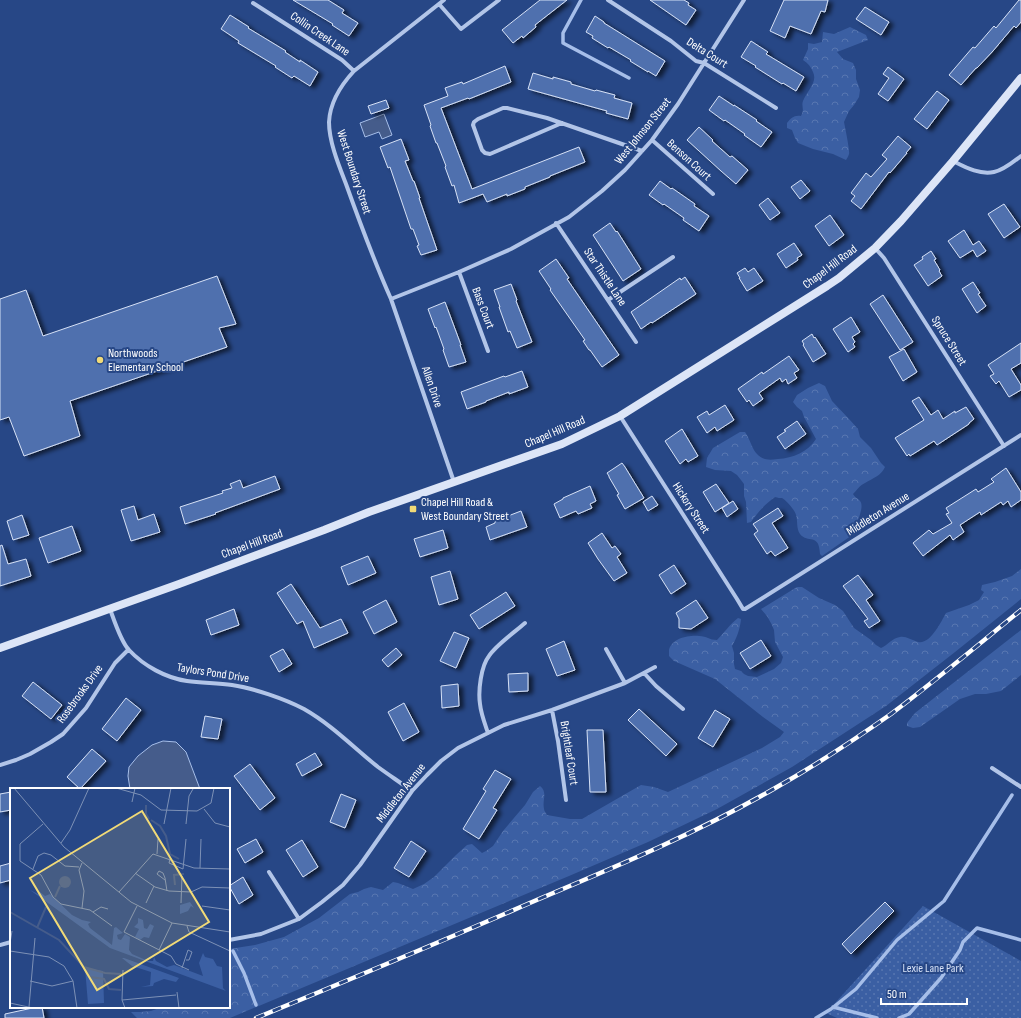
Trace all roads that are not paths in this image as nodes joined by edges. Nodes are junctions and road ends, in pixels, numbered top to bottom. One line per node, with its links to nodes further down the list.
1 (444, 0): 6 (street, West Boundary Street)
2 (499, 0): 6 (street)
3 (608, 0): 7 (street, Delta Court)
4 (744, 0): 7 (street, West Johnson Street)
5 (253, 3): 8 (street, Collin Creek Lane)
6 (439, 4): 8 (street, West Boundary Street)
7 (704, 63): 10 (street, Delta Court); 12 (street, West Johnson Street)
8 (354, 71): 21 (street, West Boundary Street)
9 (1021, 78): 15 (main road, Chapel Hill Road)
10 (776, 108)
11 (562, 123): 11 (street); 13 (street)
12 (652, 140): 13 (street, West Johnson Street); 16 (street, Benson Court)
13 (642, 151): 17 (street, West Johnson Street)
14 (1021, 156): 15 (street)
15 (953, 161): 18 (main road, Chapel Hill Road)
16 (713, 194)
17 (556, 223): 20 (street, West Johnson Street); 22 (street, Star Thistle Lane)
18 (875, 248): 25 (main road, Chapel Hill Road); 27 (street, Spruce Street)
19 (673, 257): 22 (street)
20 (459, 272): 21 (street, West Johnson Street); 24 (street, Bass Court)
21 (391, 299): 28 (street, Allen Drive)
22 (608, 300): 23 (street, Star Thistle Lane)
23 (636, 342)
24 (488, 351)
25 (620, 416): 28 (main road, Chapel Hill Road); 30 (street, Hickory Street)
26 (1021, 435): 27 (street, Middleton Avenue)
27 (1004, 446): 30 (street, Middleton Avenue)
28 (454, 482): 29 (main road, Chapel Hill Road)
29 (110, 609): 32 (main road, Chapel Hill Road); 34 (street, Taylors Pond Drive)
30 (745, 610)
31 (526, 623): 40 (street)
32 (0, 648)
33 (606, 649): 37 (street)
34 (128, 650): 41 (street, Rosebrooks Drive); 44 (street, Taylors Pond Drive)
35 (655, 667): 36 (street, Middleton Avenue)
36 (644, 673): 37 (street, Middleton Avenue); 38 (street)
37 (625, 683): 39 (street, Middleton Avenue)
38 (683, 709)
39 (552, 710): 40 (street, Middleton Avenue); 45 (street, Brightleaf Court)
40 (488, 733): 44 (street, Middleton Avenue)
41 (0, 765)
42 (992, 768): 43 (street)
43 (1021, 787)
44 (412, 791): 47 (street, Middleton Avenue)
45 (566, 800)
46 (269, 872): 47 (street)
47 (299, 918): 48 (street, Middleton Avenue)
48 (230, 940)
49 (10, 942): 50 (street)
50 (0, 945)

